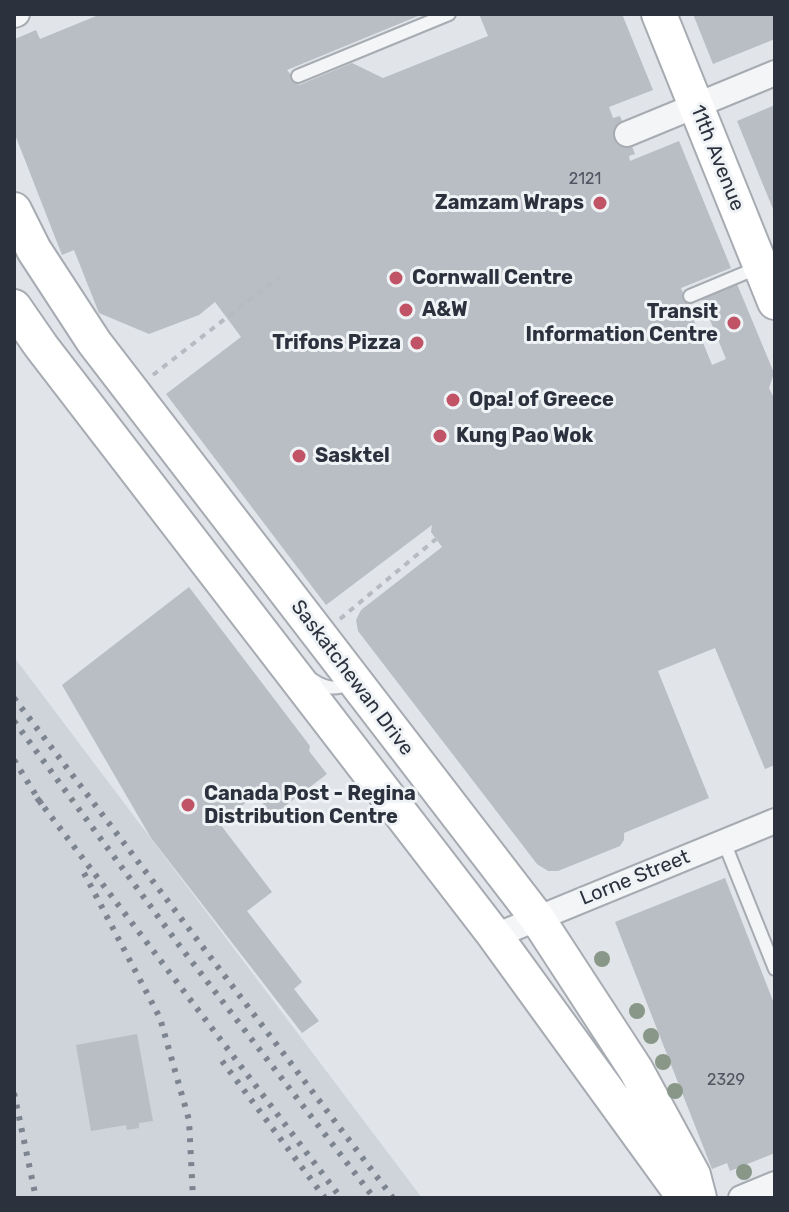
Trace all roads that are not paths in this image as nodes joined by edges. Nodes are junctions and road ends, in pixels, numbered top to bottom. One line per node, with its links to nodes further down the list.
1 (449, 14): 4 (lane)
2 (659, 14): 5 (main road, 11th Avenue)
3 (775, 73): 5 (street)
4 (298, 76)
5 (696, 105): 6 (street); 8 (main road, 11th Avenue)
6 (627, 134)
7 (14, 210): 13 (main road, Saskatchewan Drive)
8 (768, 264): 9 (lane); 10 (main road, 11th Avenue)
9 (690, 296)
10 (775, 302)
11 (14, 307): 12 (main road)
12 (280, 657): 13 (lane); 17 (main road)
13 (354, 681): 16 (main road, Saskatchewan Drive)
14 (775, 821): 15 (street, Lorne Street)
15 (724, 842): 16 (street, Lorne Street); 18 (lane)
16 (537, 918): 17 (street, Lorne Street); 21 (main road, Saskatchewan Drive)
17 (495, 936): 20 (main road)
18 (775, 969)
19 (775, 1184): 22 (street)
20 (685, 1198)
21 (699, 1198)
22 (741, 1198)

